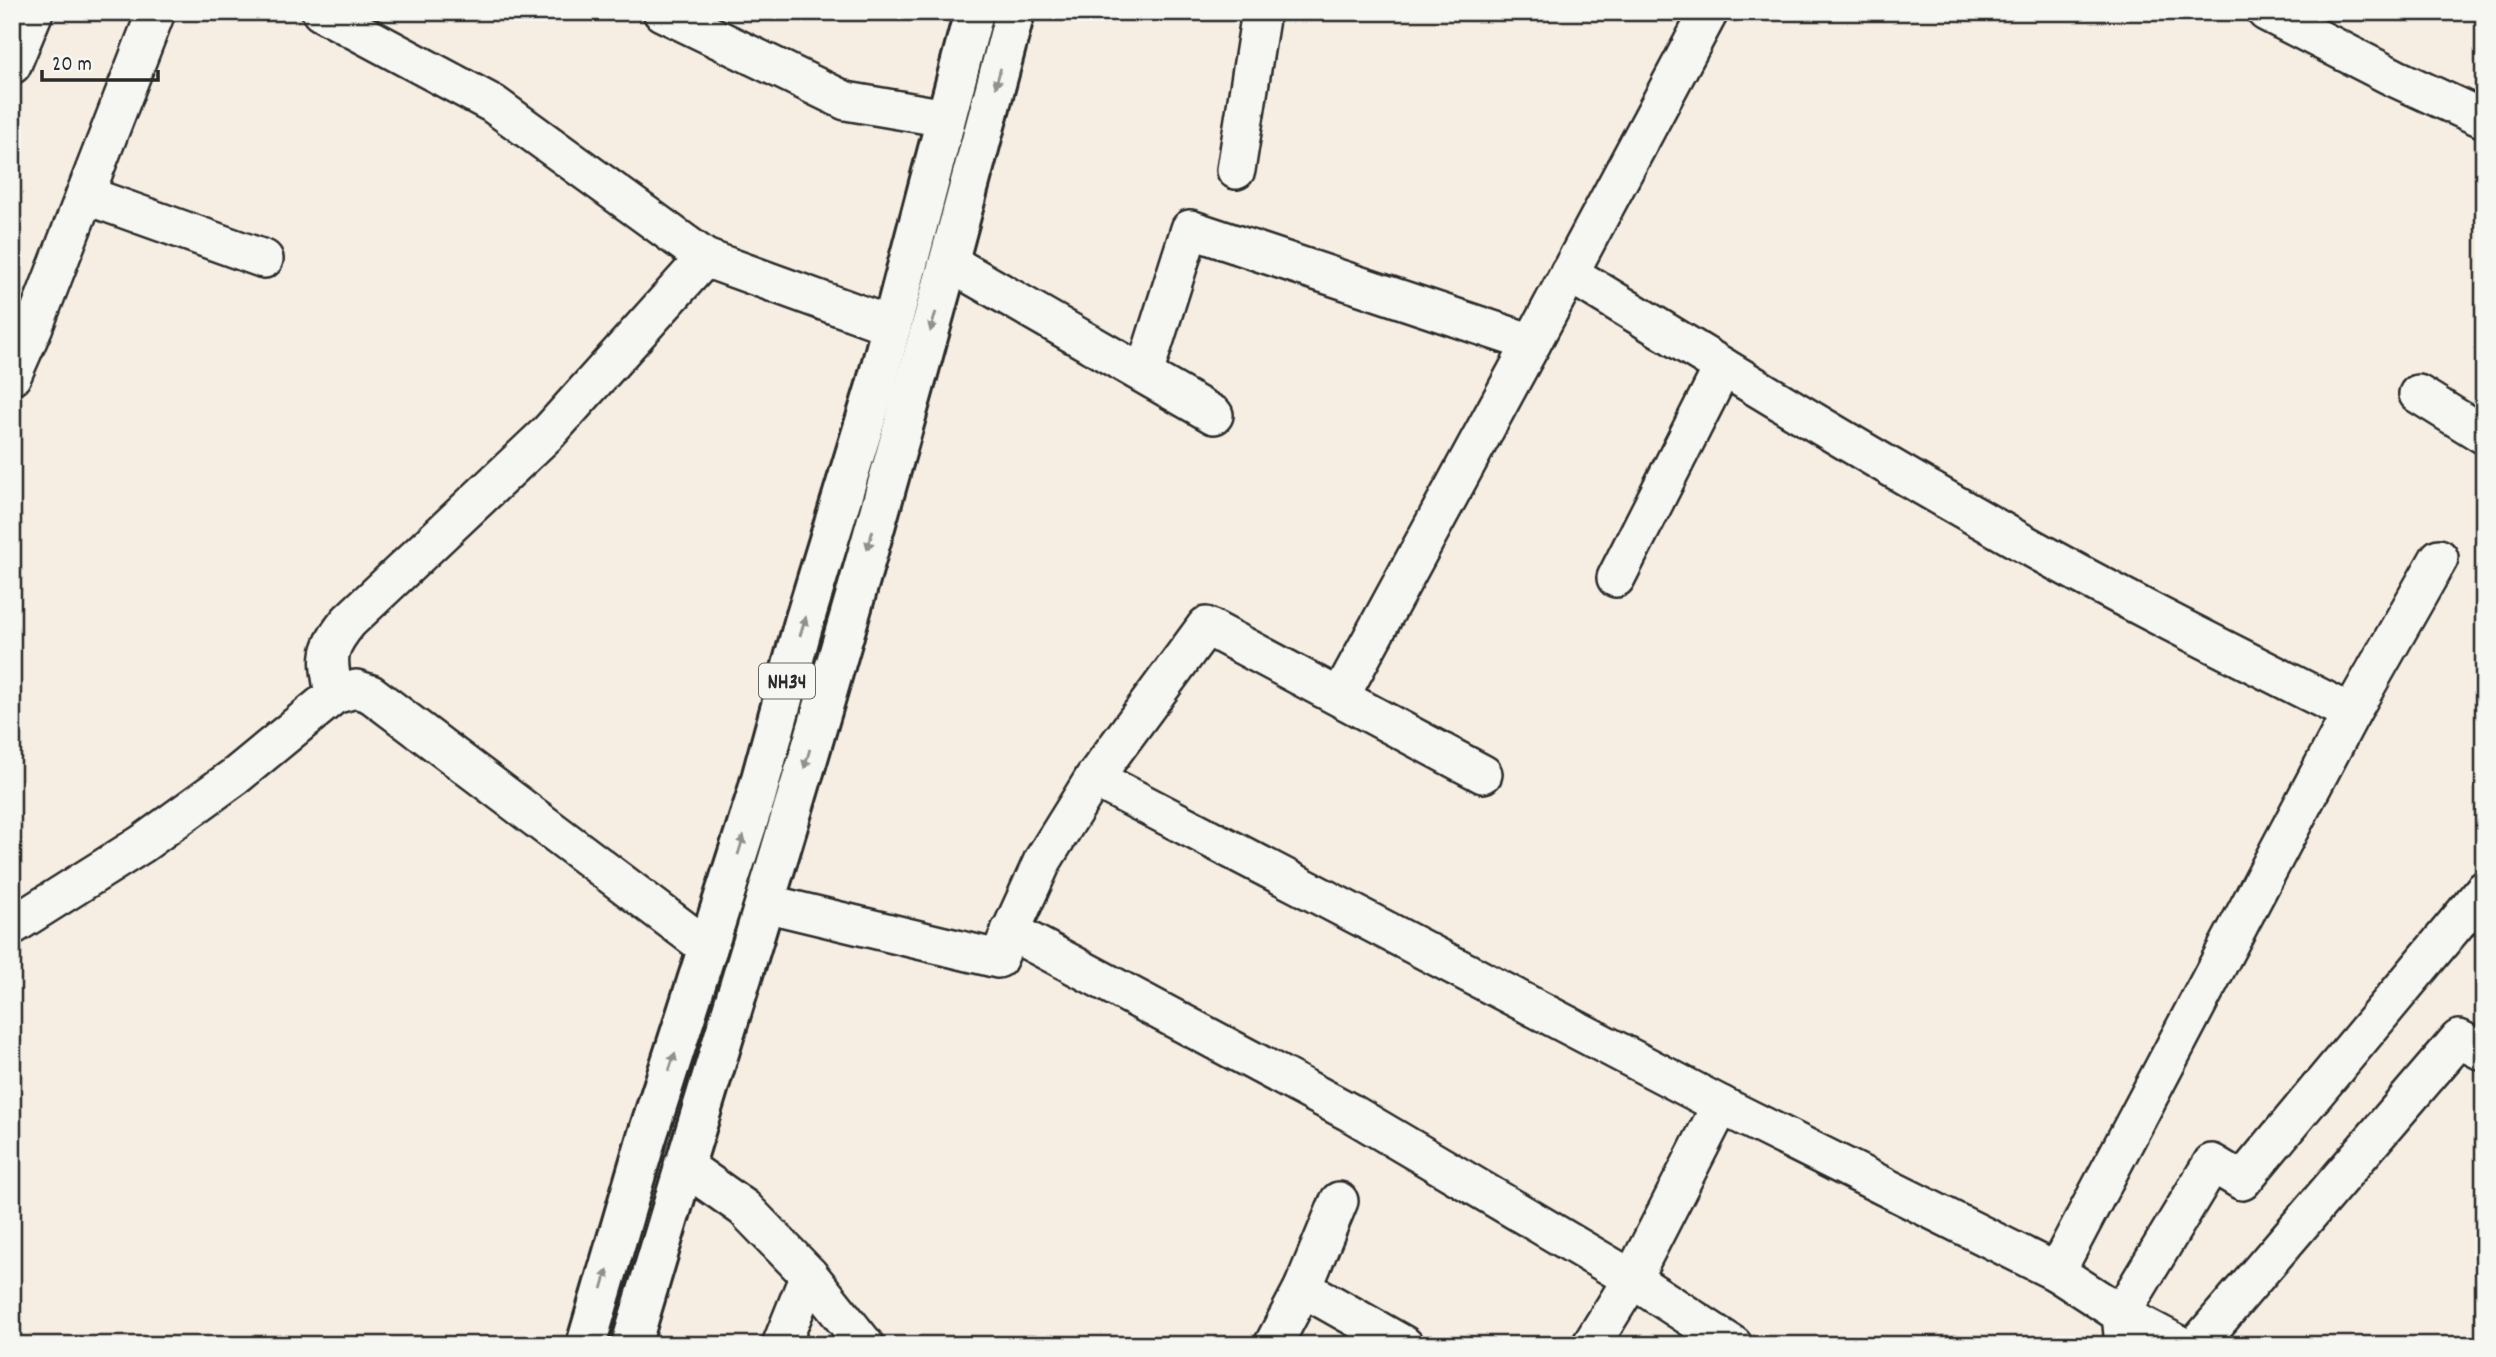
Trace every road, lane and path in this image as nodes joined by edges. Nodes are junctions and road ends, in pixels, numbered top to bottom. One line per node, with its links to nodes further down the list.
1 (34, 12): 10 (street)
2 (156, 12): 14 (street)
3 (321, 12): 15 (street)
4 (662, 12): 11 (street)
5 (974, 12): 11 (highway, NH34)
6 (1015, 12): 17 (highway, NH34, one-way to 17)
7 (1261, 12): 13 (street)
8 (1709, 12): 18 (street)
9 (2266, 12): 12 (street)
10 (12, 65)
11 (946, 118): 19 (highway, NH34)
12 (2484, 119)
13 (1236, 170)
14 (85, 195): 16 (street); 23 (street)
15 (705, 258): 19 (street); 29 (street)
16 (264, 259)
17 (950, 263): 22 (street); 35 (highway, NH34, one-way to 35)
18 (1569, 273): 20 (street); 21 (street)
19 (892, 326): 38 (highway, NH34, one-way to 19)
20 (1532, 343): 22 (street); 30 (street)
21 (1723, 367): 28 (street); 31 (street)
22 (1144, 374): 25 (street)
23 (12, 376)
24 (2418, 394): 26 (street)
25 (1214, 415)
26 (2484, 435)
27 (2439, 558): 31 (street)
28 (1616, 578)
29 (334, 695): 36 (street); 38 (street)
30 (1339, 698): 32 (street); 33 (street)
31 (2351, 713): 43 (street)
32 (1483, 774)
33 (1094, 778): 37 (street); 40 (street)
34 (2484, 890): 47 (street)
35 (765, 903): 37 (street); 41 (highway, NH34)
36 (12, 926)
37 (1010, 931): 45 (street)
38 (708, 948): 48 (highway, NH34, one-way to 38)
39 (2484, 1052): 57 (street)
40 (1721, 1105): 43 (street); 45 (street)
41 (683, 1165): 44 (street); 49 (highway, NH34)
42 (1339, 1201): 46 (street)
43 (2056, 1272): 47 (street)
44 (809, 1275): 50 (street); 51 (street)
45 (1632, 1279): 54 (street); 55 (street)
46 (1303, 1287): 52 (street); 53 (street)
47 (2123, 1329): 56 (street)
48 (586, 1345)
49 (631, 1345)
50 (781, 1345)
51 (865, 1345)
52 (1273, 1345)
53 (1404, 1345)
54 (1591, 1345)
55 (1733, 1345)
56 (2180, 1345)
57 (2197, 1345)

